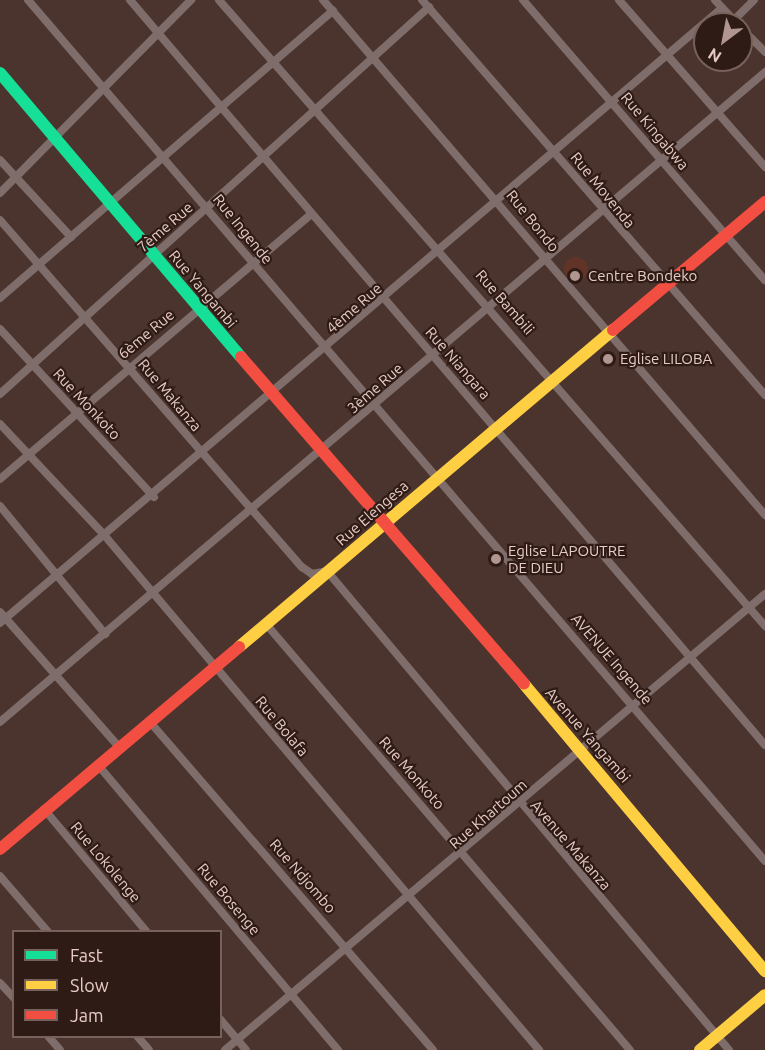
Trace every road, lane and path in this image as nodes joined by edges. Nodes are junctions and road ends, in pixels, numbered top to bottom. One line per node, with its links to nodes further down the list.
1 (28, 0): 24 (street, Rue Ingende)
2 (130, 0): 16 (street, Rue Niangara)
3 (191, 0): 16 (street)
4 (219, 0): 21 (street, Rue Bambili)
5 (323, 0): 13 (street, Rue Bondo)
6 (422, 0): 11 (street, Rue Movenda)
7 (523, 0): 25 (street, Rue Kingabwa)
8 (619, 0): 19 (street)
9 (715, 0): 12 (street)
10 (754, 0): 15 (street)
11 (429, 8): 20 (street, 7ème Rue); 30 (street, Rue Movenda)
12 (722, 8): 14 (street); 19 (street, 4ème Rue)
13 (333, 11): 20 (street, Rue Bondo); 21 (street)
14 (726, 12)
15 (744, 12)
16 (157, 33): 24 (street); 26 (street, Rue Niangara)
17 (753, 40): 18 (street)
18 (765, 52)
19 (667, 55): 25 (street, 4ème Rue); 28 (street)
20 (373, 59): 27 (street, 7ème Rue); 38 (street, Rue Bondo)
21 (274, 60): 26 (street); 27 (street, Rue Bambili)
22 (765, 72): 28 (street, 3ème Rue)
23 (0, 73): 29 (street, Rue Yangambi)
24 (103, 85): 29 (street); 31 (street, Rue Ingende)
25 (613, 101): 30 (street, 4ème Rue); 33 (street, Rue Kingabwa)
26 (221, 108): 31 (street); 32 (street, Rue Niangara)
27 (318, 110): 32 (street, 7ème Rue); 47 (street, Rue Bambili)
28 (714, 114): 33 (street, 3ème Rue); 35 (street)
29 (56, 136): 36 (street); 40 (street, Rue Yangambi)
30 (554, 152): 38 (street, 4ème Rue); 42 (street, Rue Movenda)
31 (165, 156): 40 (street); 41 (street, Rue Ingende)
32 (263, 158): 41 (street, 7ème Rue); 43 (street, Rue Niangara)
33 (661, 159): 42 (street, 3ème Rue); 45 (street, Rue Kingabwa)
34 (0, 160): 36 (street)
35 (765, 167)
36 (16, 176): 37 (street); 46 (street)
37 (0, 193)
38 (499, 200): 47 (street, 4ème Rue); 49 (street, Rue Bondo)
39 (765, 202): 45 (street, Rue Elengesa)
40 (112, 203): 46 (street); 48 (street, Rue Yangambi)
41 (208, 207): 48 (street, 7ème Rue); 50 (street, Rue Ingende)
42 (601, 212): 49 (street, 3ème Rue); 53 (street, Rue Movenda)
43 (311, 214): 50 (street, 6ème Rue); 55 (street, Rue Niangara)
44 (0, 220): 51 (street, Rue Makanza)
45 (725, 234): 52 (street, Rue Kingabwa); 53 (street, Rue Elengesa)
46 (71, 237): 51 (street)
47 (442, 250): 55 (street, 4ème Rue); 56 (street, Rue Bambili)
48 (154, 254): 57 (street, Rue Yangambi); 58 (street, 7ème Rue)
49 (546, 259): 56 (street, 3ème Rue); 60 (street, Rue Bondo)
50 (252, 261): 57 (street, 6ème Rue); 61 (street, Rue Ingende)
51 (39, 266): 54 (street); 58 (street, Rue Makanza)
52 (765, 280)
53 (665, 284): 60 (street, Rue Elengesa); 68 (street, Rue Movenda)
54 (0, 298)
55 (385, 299): 61 (street, 4ème Rue); 62 (street, Rue Niangara)
56 (491, 305): 62 (street, 3ème Rue); 65 (street, Rue Bambili)
57 (199, 307): 64 (street, 6ème Rue); 67 (street, Rue Yangambi)
58 (84, 319): 63 (street, 7ème Rue); 64 (street, Rue Makanza)
59 (0, 328): 63 (street, Rue Monkoto)
60 (607, 333): 65 (street, Rue Elengesa); 81 (street, Rue Bondo)
61 (326, 350): 67 (street, 4ème Rue); 69 (street, Rue Ingende)
62 (433, 355): 69 (street, 3ème Rue); 72 (street, Rue Niangara)
63 (33, 366): 66 (street, 7ème Rue); 70 (street, Rue Monkoto)
64 (128, 366): 70 (street, 6ème Rue); 75 (street, Rue Makanza)
65 (553, 378): 72 (street, Rue Elengesa); 88 (street, Rue Bambili)
66 (0, 394)
67 (273, 394): 73 (street, Rue Yangambi); 75 (street, 4ème Rue)
68 (765, 395)
69 (375, 406): 73 (street, 3ème Rue); 76 (street, Rue Ingende)
70 (76, 412): 74 (street, 6ème Rue); 78 (street, Rue Monkoto)
71 (0, 424): 74 (street, Rue Bolafa)
72 (495, 428): 76 (street, Rue Elengesa); 93 (street, Rue Niangara)
73 (320, 452): 80 (street, 3ème Rue); 82 (street, Rue Yangambi)
74 (30, 454): 77 (street, 6ème Rue); 83 (street, Rue Bolafa)
75 (203, 454): 78 (street, 4ème Rue); 80 (street, Rue Makanza)
76 (436, 477): 82 (street, Rue Elengesa); 96 (street, AVENUE Ingende)
77 (0, 479)
78 (154, 497): 83 (street, 4ème Rue)
79 (0, 506): 85 (street)
80 (253, 510): 84 (street, Rue Makanza); 86 (street, 3ème Rue)
81 (765, 515)
82 (383, 525): 84 (street, Rue Elengesa); 101 (street, Avenue Yangambi)
83 (105, 536): 85 (street, 4ème Rue); 86 (street, Rue Bolafa)
84 (327, 571): 90 (street, Rue Elengesa); 103 (street, Avenue Makanza)
85 (56, 575): 89 (street, 4ème Rue); 92 (street)
86 (153, 592): 92 (street, 3ème Rue); 94 (street, Rue Bolafa)
87 (765, 594): 88 (street, Rue Khartoum)
88 (750, 608): 91 (street, Rue Bambili); 93 (street, Rue Khartoum)
89 (2, 618): 95 (street)
90 (266, 624): 94 (street, Rue Elengesa); 106 (street, Rue Monkoto)
91 (765, 626)
92 (105, 634): 95 (street, 3ème Rue)
93 (691, 659): 96 (street, Rue Khartoum); 99 (street, Rue Niangara)
94 (215, 668): 98 (street, Rue Elengesa); 109 (street, Rue Bolafa)
95 (57, 673): 97 (street, 3ème Rue); 100 (street)
96 (635, 706): 101 (street, Rue Khartoum); 107 (street, AVENUE Ingende)
97 (0, 722)
98 (150, 722): 100 (street, Rue Elengesa); 112 (street, Rue Ndjombo)
99 (765, 745)
100 (119, 747): 102 (street, Rue Elengesa)
101 (582, 749): 103 (street, Rue Khartoum); 113 (street, Avenue Yangambi)
102 (98, 765): 104 (street, Rue Elengesa); 115 (street, Rue Bosenge)
103 (519, 805): 106 (street, Rue Khartoum); 119 (street, Avenue Makanza)
104 (44, 809): 105 (street, Rue Elengesa); 111 (street, Rue Lokolenge)
105 (0, 849)
106 (463, 853): 109 (street, Rue Khartoum); 130 (street, Rue Monkoto)
107 (765, 861)
108 (0, 876): 110 (street)
109 (410, 898): 112 (street, Rue Khartoum); 129 (street, Rue Bolafa)
110 (46, 930)
111 (145, 930)
112 (349, 949): 115 (street, Rue Khartoum); 128 (street, Rue Ndjombo)
113 (765, 971)
114 (0, 983): 117 (street)
115 (292, 994): 122 (street, Rue Khartoum); 127 (street, Rue Bosenge)
116 (765, 995): 119 (street)
117 (12, 996)
118 (222, 1021): 122 (street)
119 (717, 1036): 131 (street); 132 (street, Avenue Makanza)
120 (50, 1038): 123 (street)
121 (139, 1038): 124 (street)
122 (238, 1040): 125 (street, Rue Khartoum); 126 (street)
123 (60, 1050)
124 (149, 1050)
125 (225, 1050)
126 (246, 1050)
127 (338, 1050)
128 (433, 1050)
129 (539, 1050)
130 (630, 1050)
131 (700, 1050)
132 (729, 1050)

